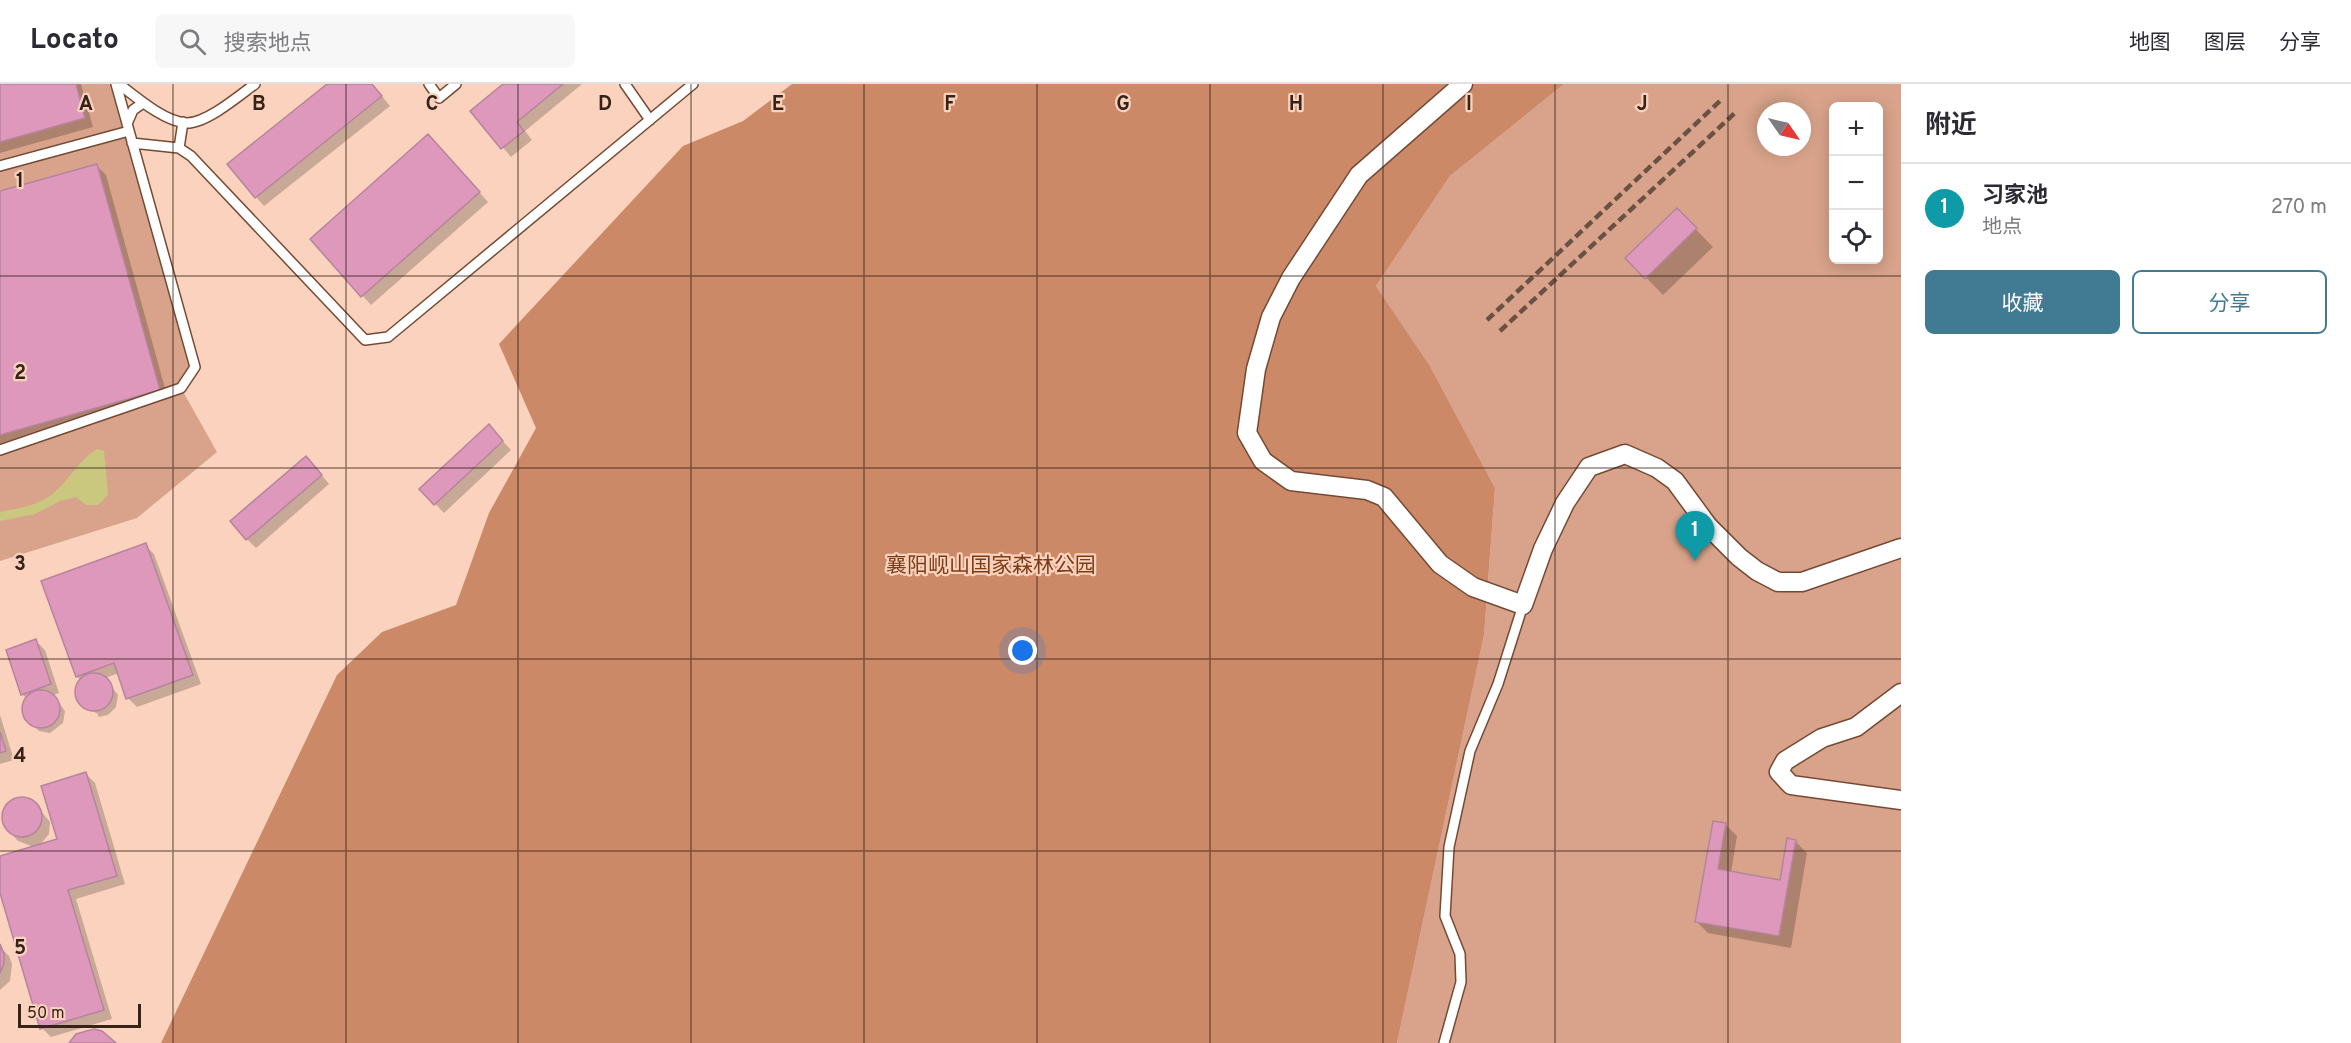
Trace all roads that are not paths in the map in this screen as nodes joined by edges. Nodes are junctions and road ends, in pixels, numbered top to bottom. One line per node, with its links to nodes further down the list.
1 (118, 84): 8 (lane); 11 (lane)
2 (255, 84): 10 (lane)
3 (429, 84): 4 (lane)
4 (456, 84)
5 (625, 84): 9 (lane)
6 (693, 84): 9 (lane)
7 (1463, 84): 17 (street)
8 (143, 103): 10 (lane); 11 (lane)
9 (650, 120): 13 (lane)
10 (183, 122): 13 (lane)
11 (128, 127): 12 (lane); 14 (lane)
12 (132, 143): 13 (lane); 15 (lane)
13 (179, 148)
14 (0, 166)
15 (0, 450)
16 (1901, 548): 17 (street)
17 (1523, 605): 20 (lane)
18 (1901, 693): 19 (street)
19 (1901, 800)
20 (1444, 1043)

